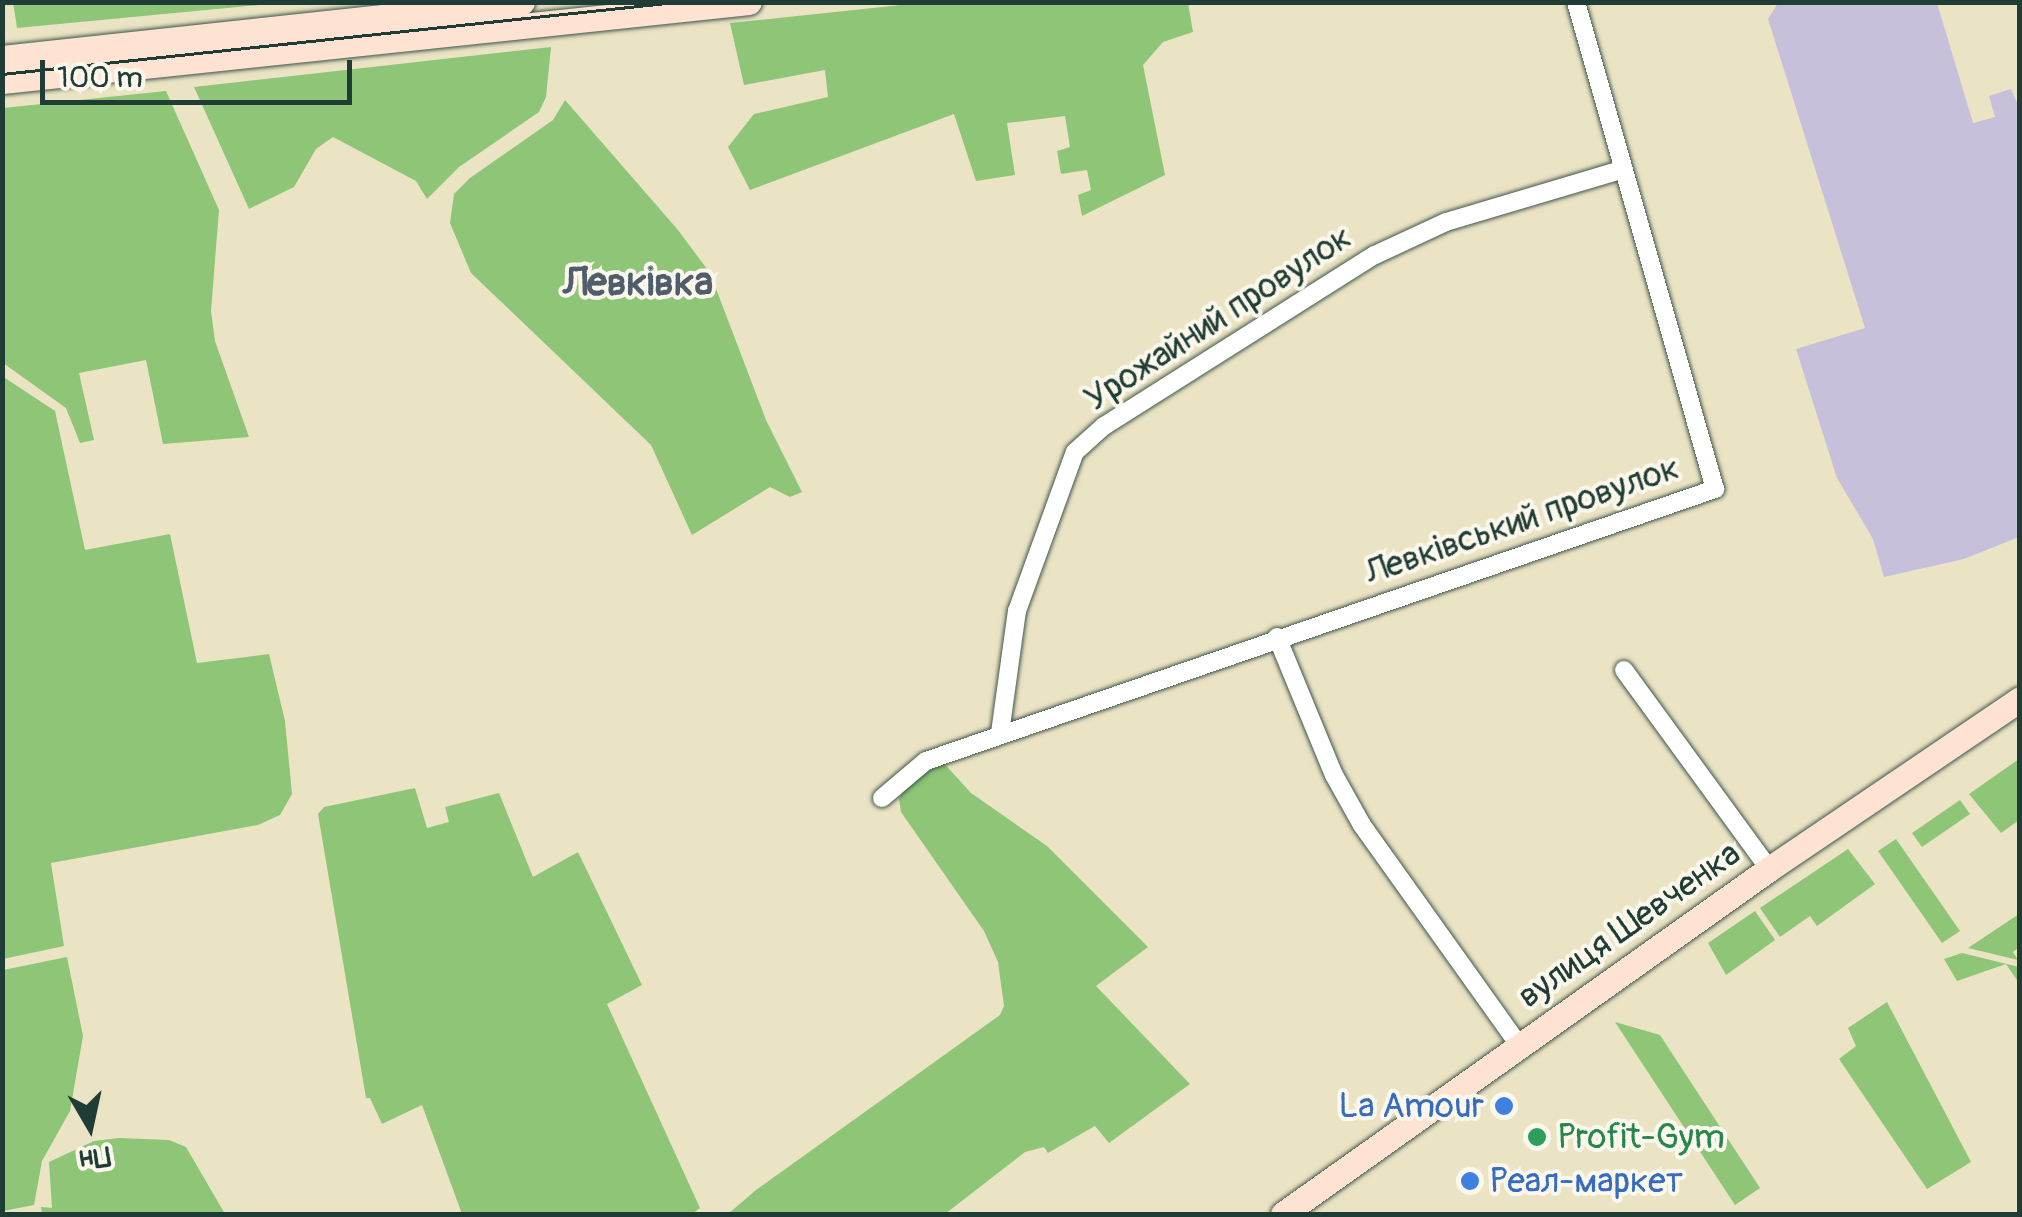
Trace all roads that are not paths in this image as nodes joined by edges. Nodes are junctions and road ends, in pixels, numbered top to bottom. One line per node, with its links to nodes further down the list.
1 (522, 2): 4 (main road)
2 (749, 2): 5 (main road)
3 (1576, 2): 6 (street, Левківський провулок)
4 (2, 58)
5 (2, 81)
6 (1620, 170): 7 (street, Левківський провулок); 10 (street, Урожайний провулок)
7 (1277, 637): 10 (street, Левківський провулок); 13 (street)
8 (1624, 670): 12 (street)
9 (2020, 699): 12 (main road, вулиця Шевченка)
10 (1000, 734): 11 (street, Левківський провулок)
11 (882, 798)
12 (1768, 869): 13 (main road, вулиця Шевченка)
13 (1519, 1044): 14 (main road, вулиця Шевченка)
14 (1283, 1214)

